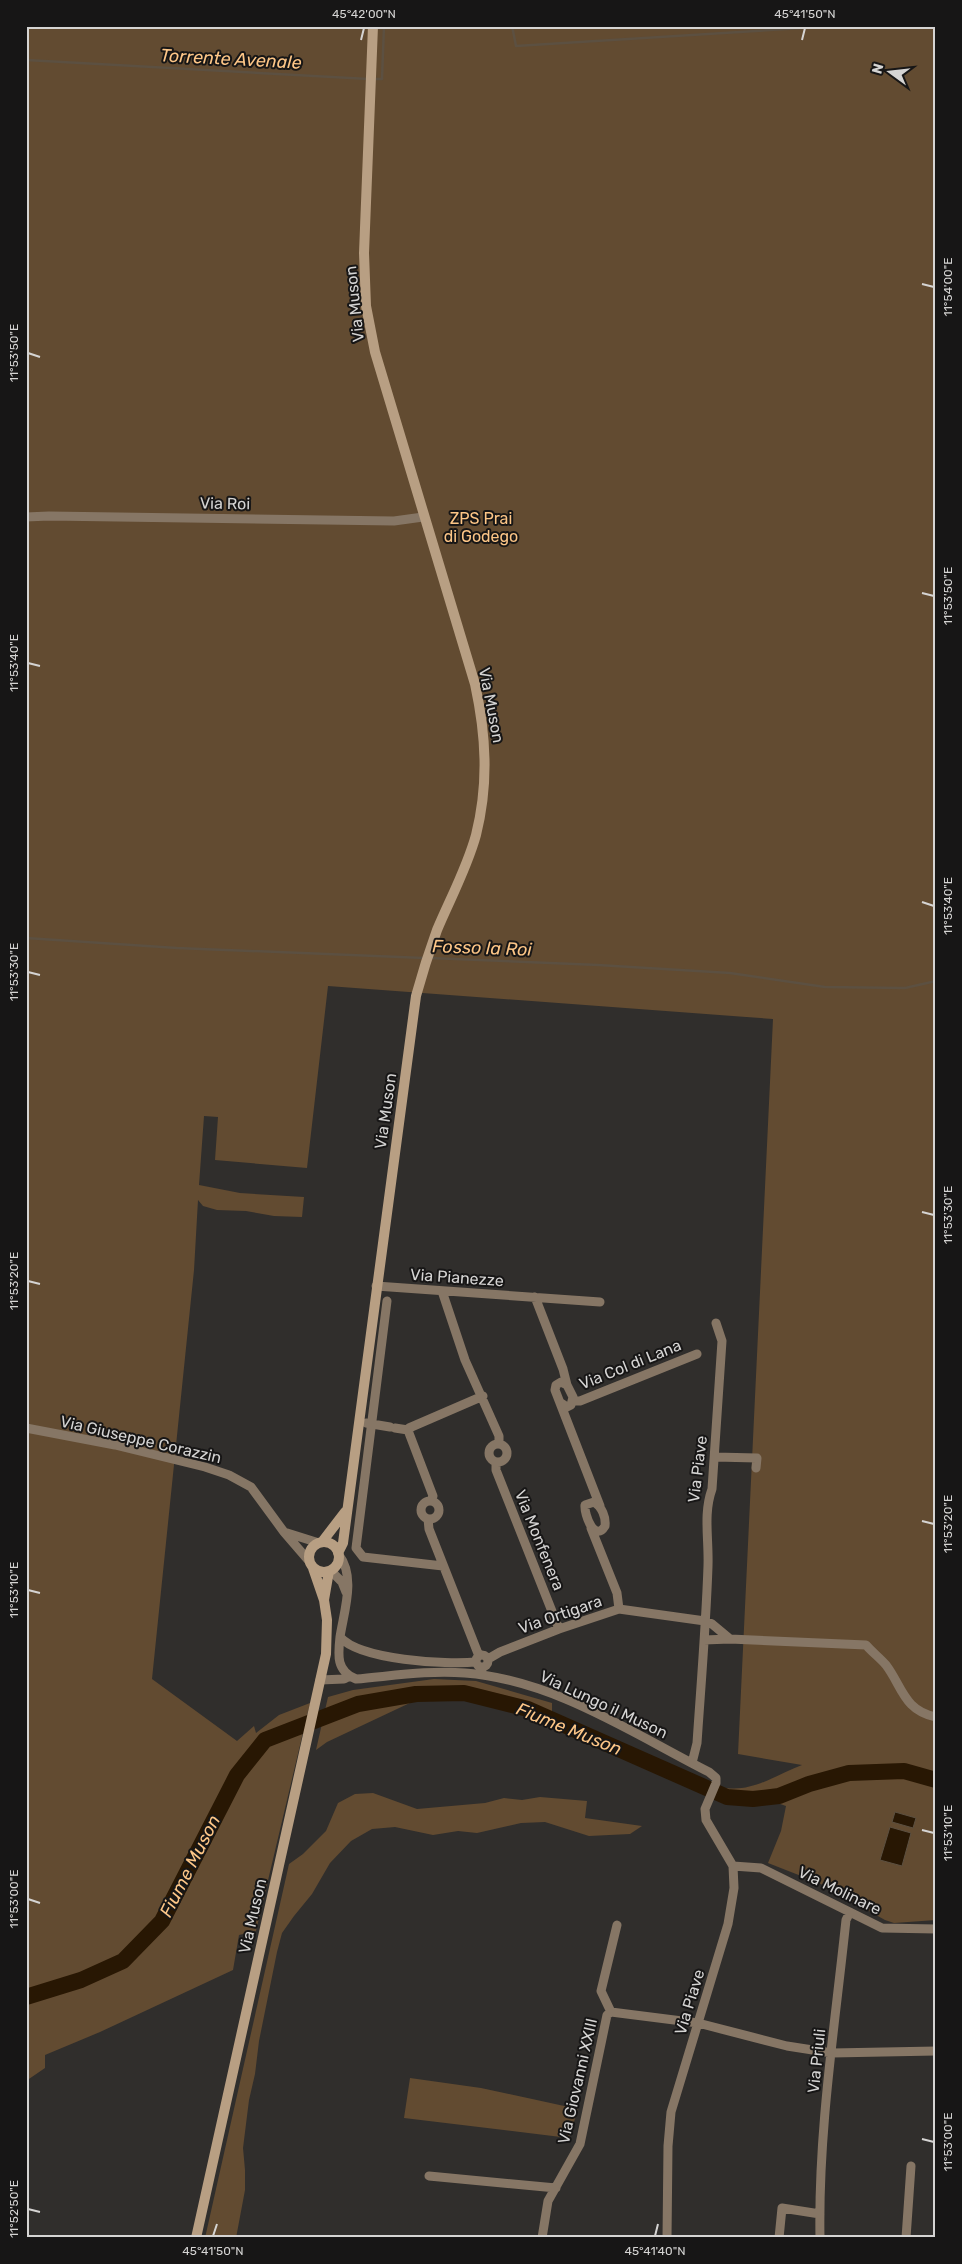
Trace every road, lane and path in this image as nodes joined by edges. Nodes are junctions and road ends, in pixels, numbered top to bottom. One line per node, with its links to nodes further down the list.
1 (372, 26): 3 (main road, Via Muson)
2 (26, 517): 3 (street, Via Roi)
3 (423, 517): 4 (main road, Via Muson)
4 (376, 1286): 5 (street, Via Pianezze); 10 (main road, Via Muson)
5 (442, 1291): 6 (street, Via Pianezze); 13 (street, Via Monfenera)
6 (534, 1297): 8 (street, Via Pianezze); 12 (street)
7 (386, 1301): 10 (street)
8 (600, 1302)
9 (716, 1322): 19 (street, Via Piave)
10 (377, 1331): 15 (main road, Via Muson); 16 (street)
11 (697, 1354): 14 (street, Via Col di Lana)
12 (564, 1384): 14 (street, Via Col di Lana); 14 (street, Via Col di Lana)
13 (482, 1396): 18 (street); 40 (street, Via Monfenera)
14 (566, 1407): 21 (street, Via Col di Lana)
15 (359, 1422): 16 (street); 25 (main road, Via Muson)
16 (371, 1424): 18 (street); 34 (street)
17 (26, 1428): 29 (street, Via Giuseppe Corazzin)
18 (408, 1430): 22 (street)
19 (715, 1457): 20 (street); 39 (street, Via Piave)
20 (756, 1468)
21 (594, 1492): 23 (street); 24 (street, Via Col di Lana)
22 (431, 1501): 26 (street); 26 (street)
23 (589, 1503): 24 (street); 27 (street)
24 (600, 1506): 28 (street)
25 (348, 1507): 31 (main road, Via Muson); 32 (main road, Via Muson)
26 (428, 1520): 34 (street)
27 (591, 1528): 28 (street); 30 (street)
28 (600, 1531): 30 (street)
29 (284, 1532): 31 (street); 33 (street, Via Giuseppe Corazzin)
30 (596, 1541): 38 (street)
31 (321, 1543): 32 (main road); 33 (main road, Via Muson)
32 (338, 1554): 35 (main road, Via Muson); 36 (street)
33 (311, 1564): 35 (main road); 37 (main road, Via Muson)
34 (443, 1566): 44 (street)
35 (330, 1571): 36 (street); 37 (main road, Via Muson)
36 (346, 1592): 41 (street)
37 (324, 1600): 46 (main road, Via Muson)
38 (619, 1609): 39 (street, Via Ortigara); 40 (street, Via Ortigara)
39 (705, 1621): 42 (street); 43 (street, Via Piave)
40 (559, 1629): 44 (street, Via Ortigara)
41 (340, 1637): 44 (street); 45 (street)
42 (732, 1639): 43 (street); 47 (street)
43 (704, 1640): 48 (street, Via Piave)
44 (481, 1659)
45 (350, 1676): 46 (street, Via Lungo il Muson); 48 (street, Via Lungo il Muson)
46 (320, 1680): 62 (main road, Via Muson)
47 (936, 1717)
48 (692, 1763): 49 (street, Via Lungo il Muson)
49 (716, 1783): 50 (street, Via Piave)
50 (733, 1866): 51 (street, Via Molinare); 55 (street, Via Piave)
51 (850, 1912): 53 (street, Via Molinare); 57 (street, Via Priuli)
52 (617, 1925): 54 (street)
53 (936, 1929)
54 (611, 2012): 55 (street, Via Giovanni XXIII); 60 (street, Via Giovanni XXIII)
55 (698, 2023): 57 (street, Via Giovanni XXIII); 64 (street, Via Piave)
56 (936, 2051): 57 (street, Via Giovanni XXIII)
57 (832, 2053): 61 (street, Via Priuli)
58 (912, 2166): 67 (street)
59 (429, 2176): 60 (street)
60 (556, 2188): 63 (street, Via Giovanni XXIII)
61 (820, 2214): 65 (street); 66 (street, Via Priuli)
62 (196, 2238)
63 (542, 2238)
64 (667, 2238)
65 (779, 2238)
66 (820, 2238)
67 (906, 2238)

